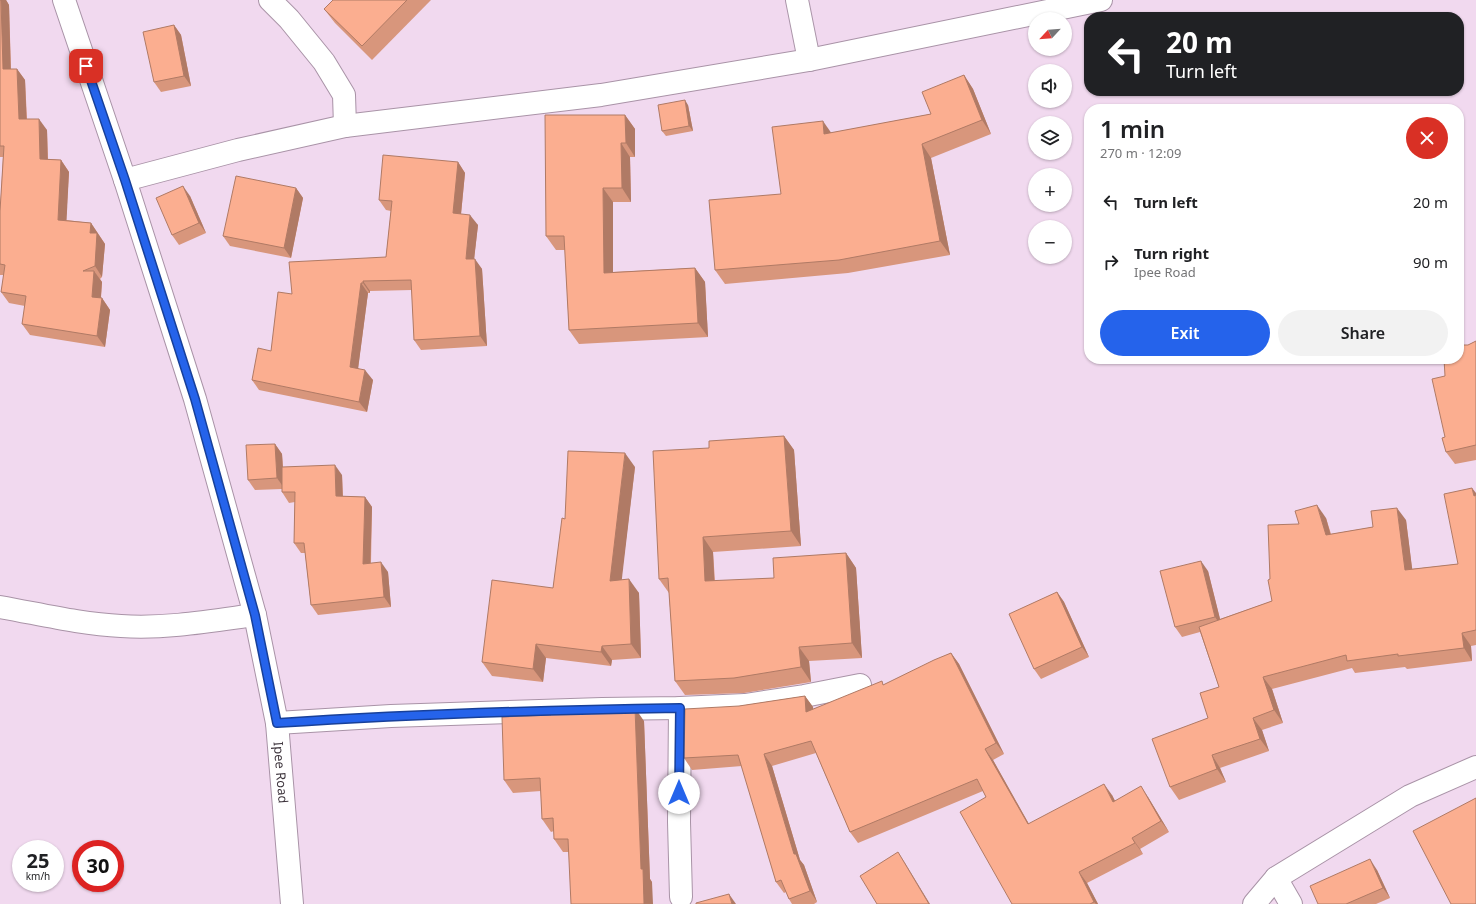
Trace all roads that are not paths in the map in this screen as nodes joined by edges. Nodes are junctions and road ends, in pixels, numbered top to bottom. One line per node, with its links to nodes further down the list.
1 (64, 0): 7 (street, Ipee Road)
2 (270, 0): 6 (street)
3 (797, 0): 5 (street)
4 (1093, 1): 5 (street)
5 (809, 60): 6 (street)
6 (346, 126): 7 (street)
7 (125, 180): 9 (street, Ipee Road)
8 (0, 607): 9 (street)
9 (255, 615): 12 (street, Ipee Road)
10 (860, 685): 11 (street)
11 (680, 708): 12 (street); 15 (street)
12 (277, 723): 16 (street, Ipee Road)
13 (1476, 768): 14 (street)
14 (1276, 878): 17 (street); 18 (street)
15 (681, 898)
16 (292, 904)
17 (1254, 904)
18 (1291, 904)

